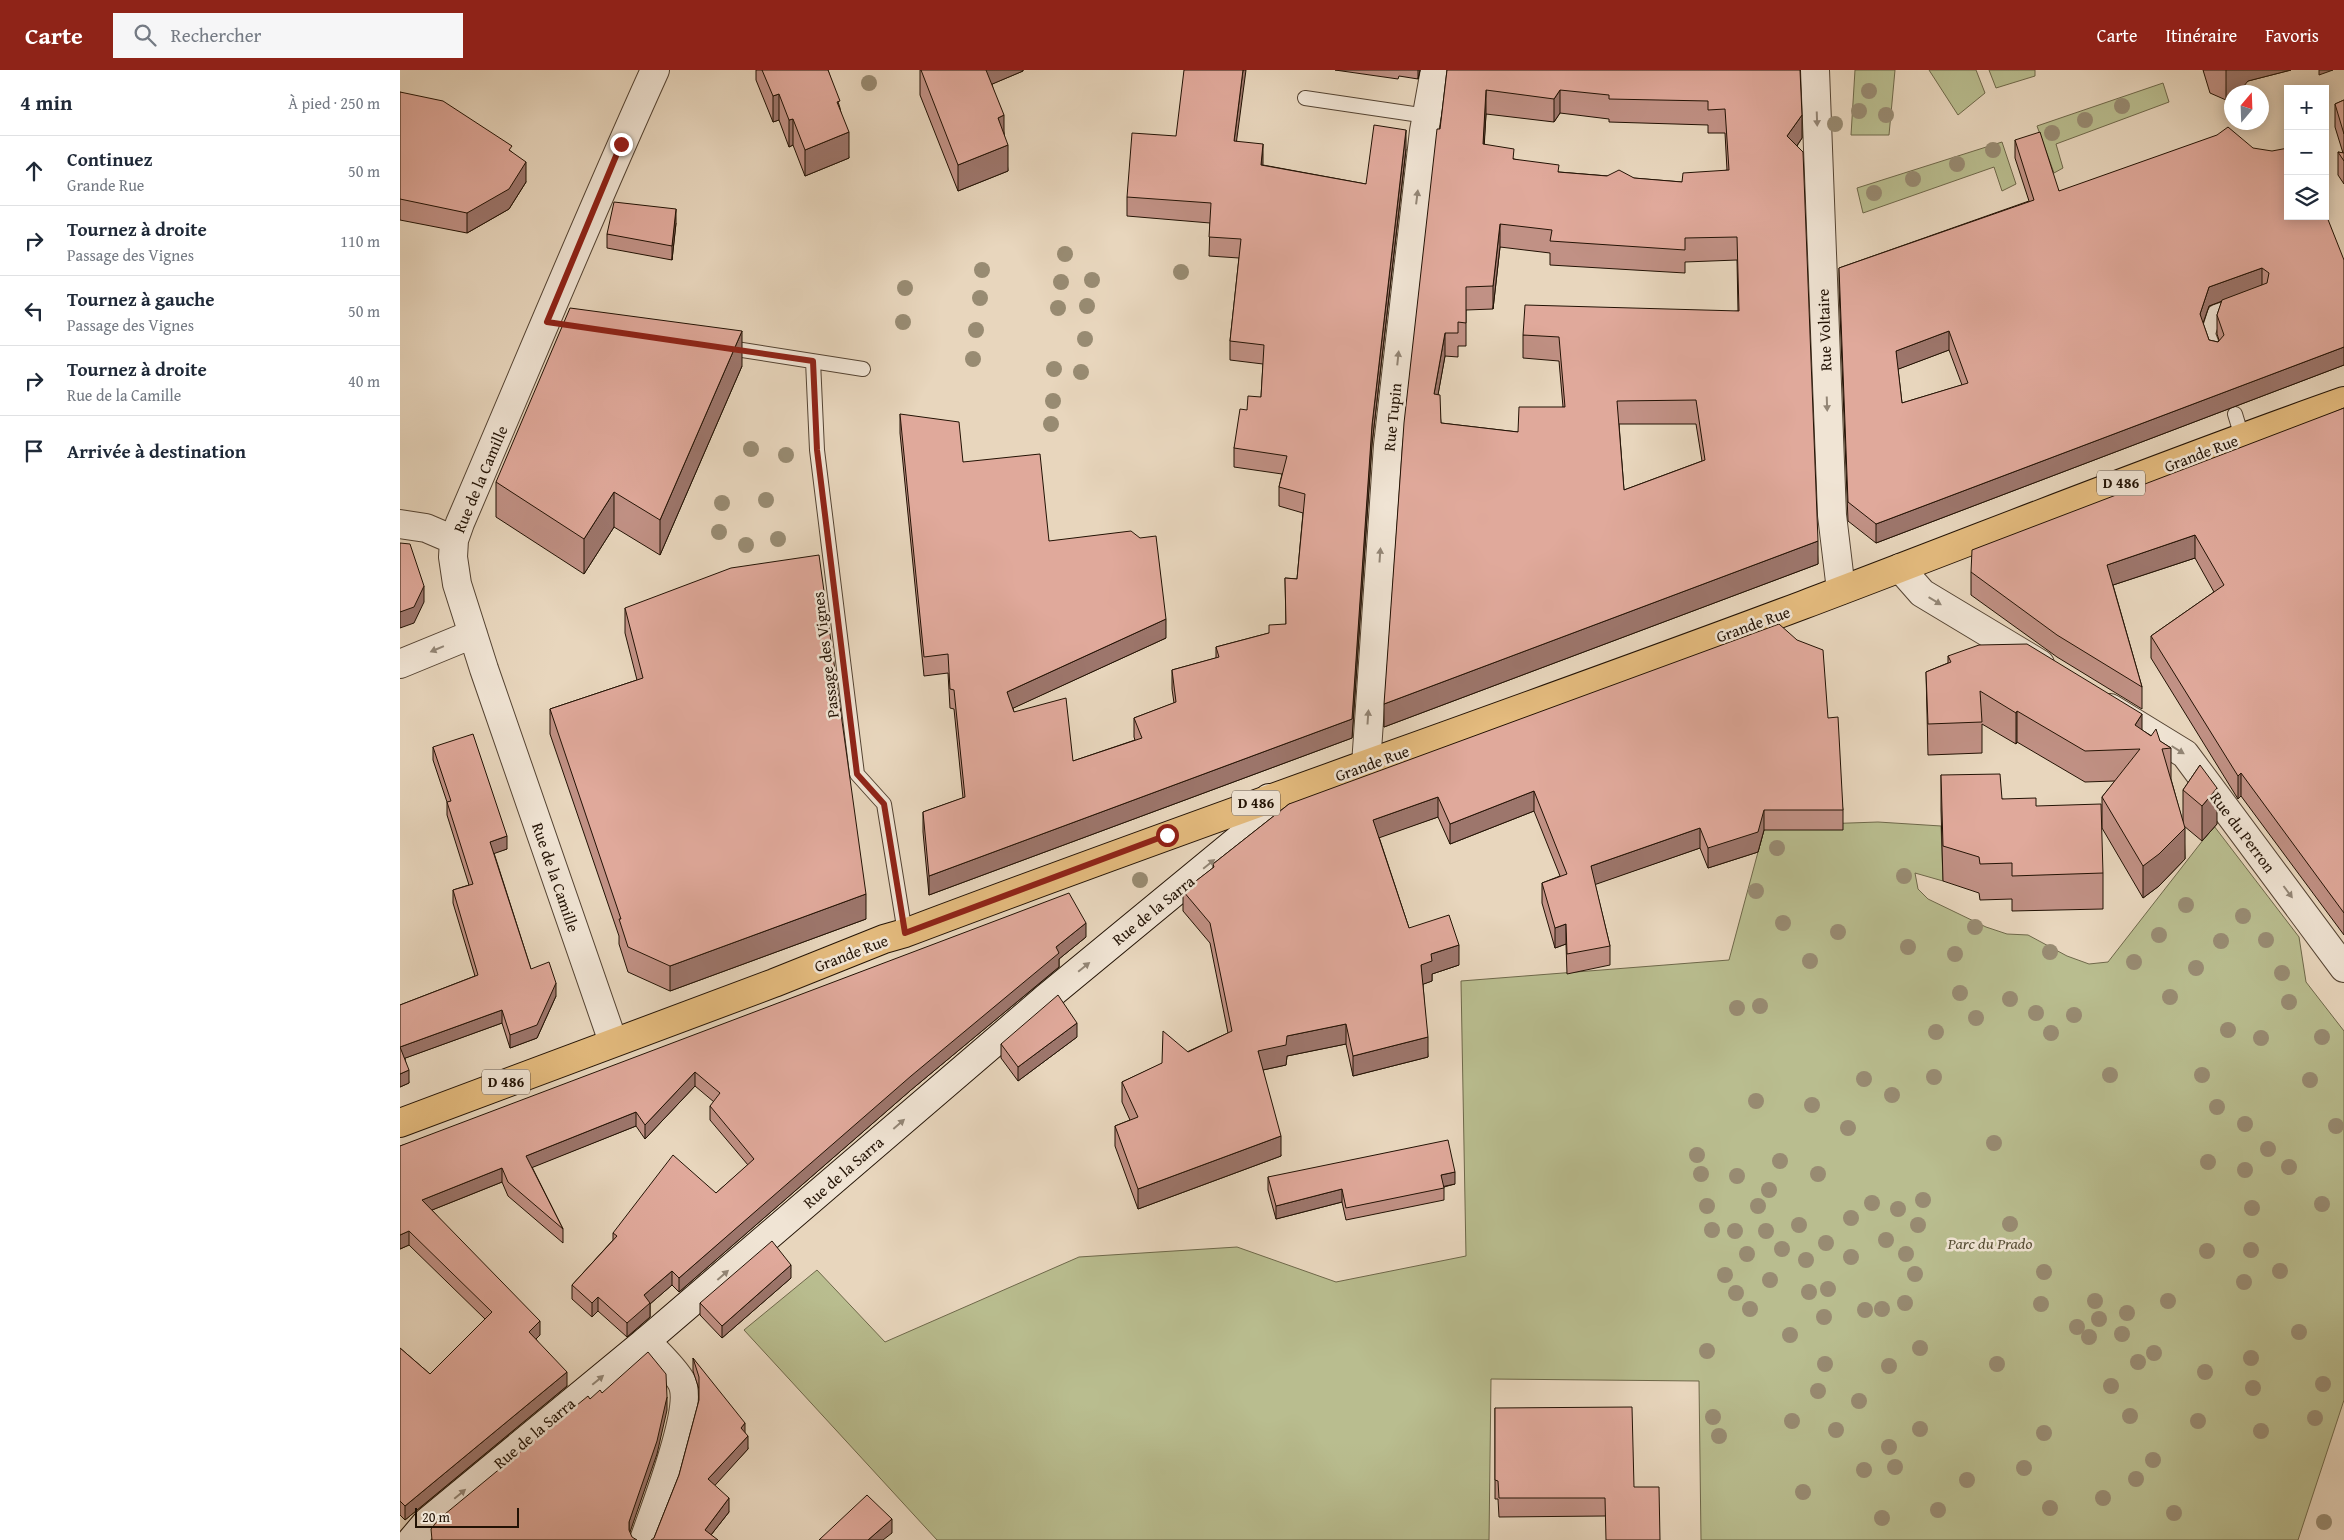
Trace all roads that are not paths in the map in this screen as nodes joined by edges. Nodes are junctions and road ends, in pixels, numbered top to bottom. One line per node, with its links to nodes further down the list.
1 (655, 70): 13 (street, Rue de la Camille)
2 (1435, 70): 5 (street, Rue Tupin)
3 (1815, 70): 15 (street, Rue Voltaire, one-way to 15)
4 (1305, 98): 5 (lane)
5 (1427, 116): 20 (street, Rue Tupin, one-way to 5)
6 (2252, 298): 8 (lane)
7 (706, 345): 9 (lane)
8 (2215, 352)
9 (813, 361): 10 (lane); 22 (lane, Passage des Vignes)
10 (862, 369)
11 (2344, 401): 14 (main road, Grande Rue / D 486)
12 (400, 524): 13 (street)
13 (454, 540): 16 (street, Rue de la Camille)
14 (1900, 568): 15 (main road, Grande Rue / D 486); 18 (street, one-way to 18)
15 (1841, 590): 20 (main road, Grande Rue / D 486)
16 (473, 634): 17 (street, one-way to 17); 24 (street, Rue de la Camille)
17 (400, 664)
18 (2058, 676)
19 (2092, 696): 23 (street, Rue du Perron, one-way to 23)
20 (1366, 766): 21 (main road, Grande Rue / D 486)
21 (1269, 798): 22 (main road, Grande Rue / D 486); 26 (street, Rue de la Sarra, one-way to 21)
22 (905, 933): 24 (main road, Grande Rue / D 486)
23 (2344, 968)
24 (613, 1042): 25 (main road, Grande Rue / D 486)
25 (400, 1123)
26 (646, 1341): 27 (street, Rue de la Sarra, one-way to 26); 28 (street)
27 (412, 1540)
28 (644, 1540)

